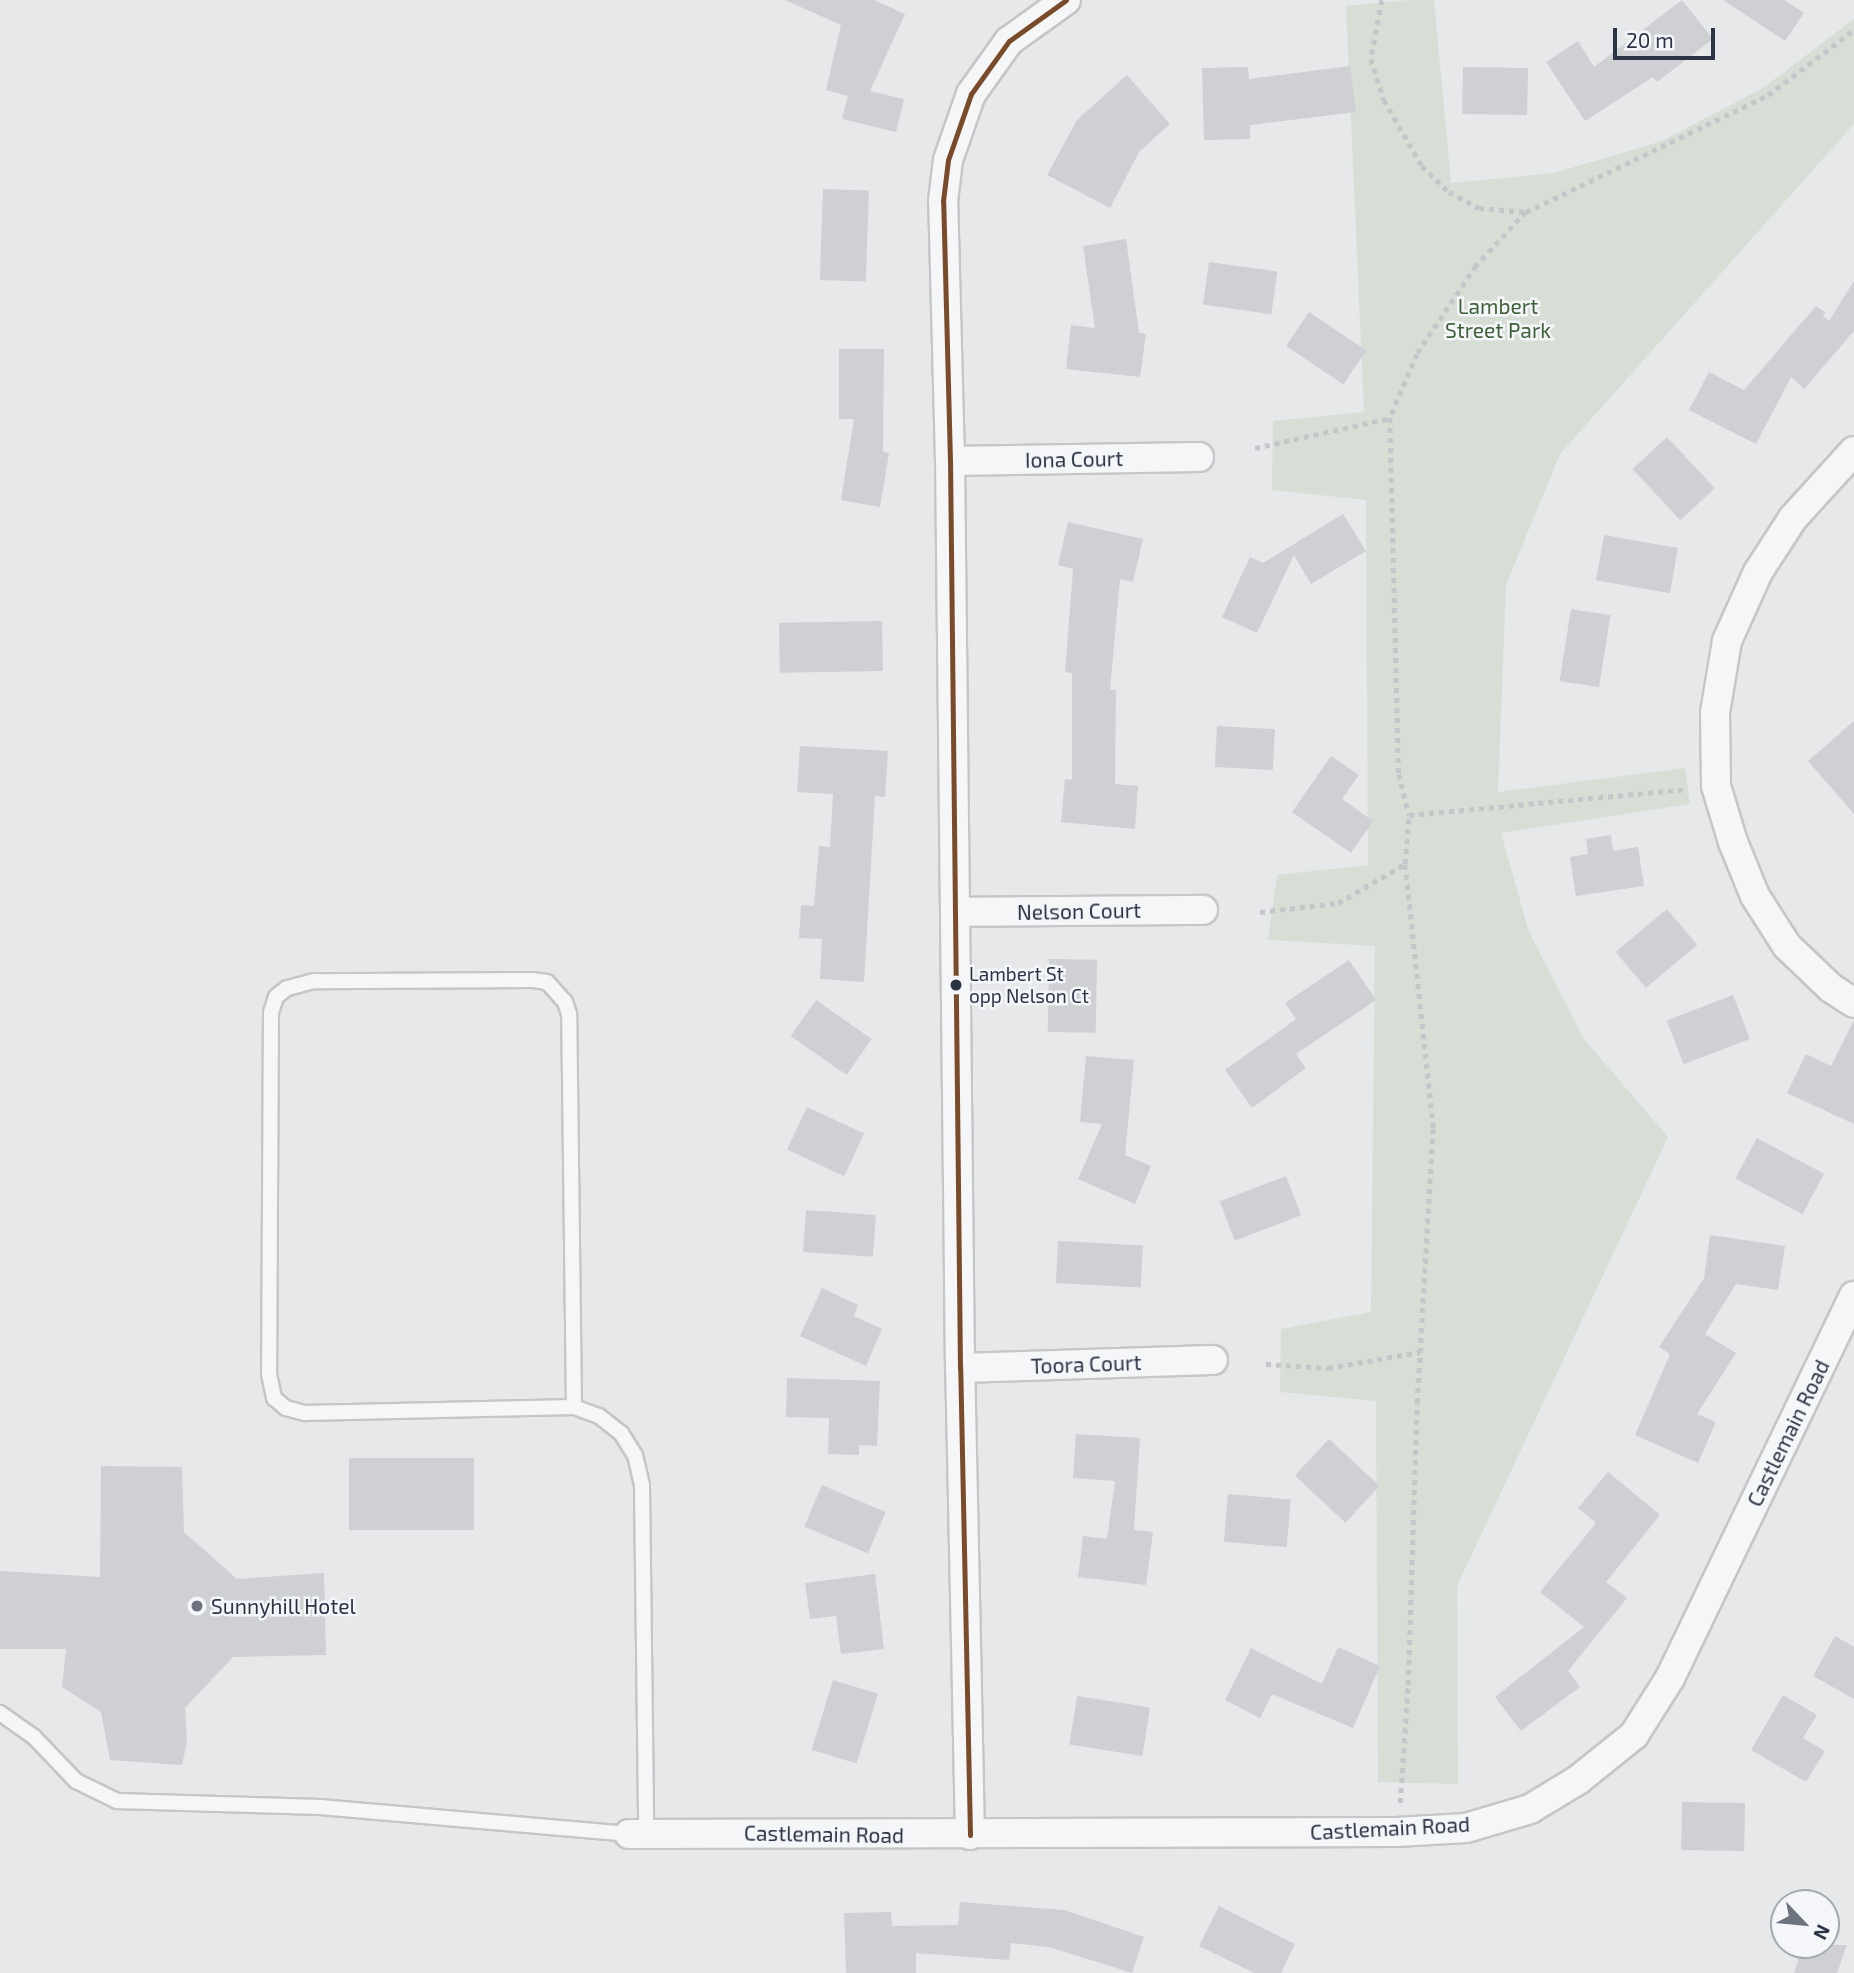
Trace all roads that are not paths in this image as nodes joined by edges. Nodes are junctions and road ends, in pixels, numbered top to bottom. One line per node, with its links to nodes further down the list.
1 (1066, 0): 4 (street)
2 (1854, 451): 7 (street)
3 (1199, 457): 4 (street, Iona Court)
4 (950, 461): 6 (street)
5 (1203, 910): 6 (street, Nelson Court)
6 (956, 912): 10 (street)
7 (1854, 1003)
8 (1854, 1296): 14 (street, Castlemain Road)
9 (1213, 1360): 10 (street, Toora Court)
10 (960, 1368): 14 (street)
11 (574, 1408): 11 (lane); 13 (lane)
12 (0, 1713): 13 (lane)
13 (638, 1833): 14 (street, Castlemain Road)
14 (970, 1835)

